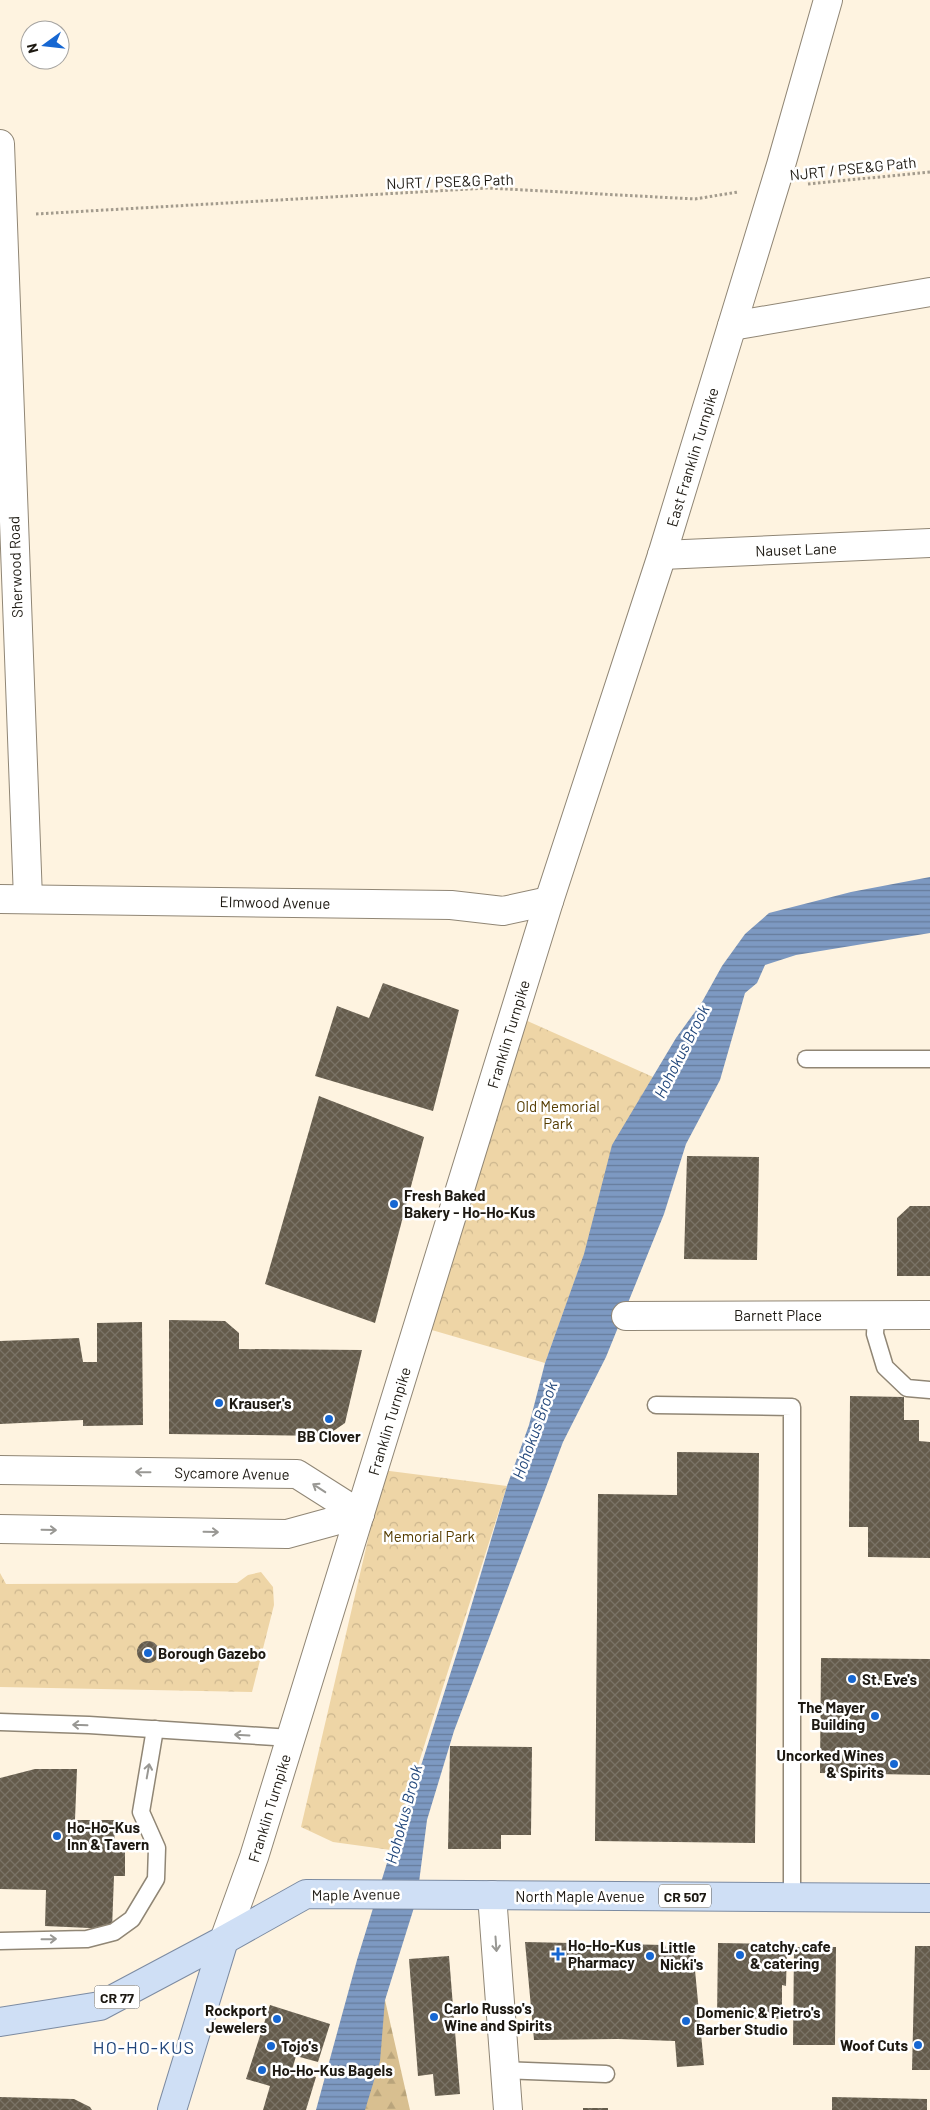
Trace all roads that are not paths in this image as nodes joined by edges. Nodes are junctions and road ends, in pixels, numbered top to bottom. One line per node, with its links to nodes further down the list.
1 (827, 5): 4 (street, East Franklin Turnpike)
2 (0, 144): 8 (street, Sherwood Road)
3 (930, 292): 4 (street)
4 (732, 326): 6 (street, East Franklin Turnpike)
5 (930, 543): 6 (street, Nauset Lane)
6 (662, 554): 9 (street, East Franklin Turnpike)
7 (0, 899): 8 (street, Elmwood Avenue)
8 (28, 899): 9 (street, Elmwood Avenue)
9 (549, 901): 18 (street, Franklin Turnpike)
10 (930, 1059): 11 (lane)
11 (806, 1060)
12 (876, 1315): 13 (street, Barnett Place); 14 (street, Barnett Place); 15 (lane)
13 (930, 1315)
14 (626, 1316)
15 (930, 1390)
16 (656, 1405): 25 (lane)
17 (0, 1470): 18 (street, Sycamore Avenue, one-way to 17)
18 (360, 1514): 19 (street, one-way to 18); 22 (street, Franklin Turnpike)
19 (0, 1529)
20 (0, 1722): 21 (lane, one-way to 20)
21 (155, 1729): 22 (lane, one-way to 21); 28 (lane, one-way to 21)
22 (291, 1738): 27 (street, Franklin Turnpike)
23 (440, 1894): 24 (main road, North Maple Avenue / CR 507); 27 (main road, Maple Avenue / CR 507)
24 (492, 1895): 25 (main road, North Maple Avenue / CR 507); 30 (street, one-way to 30)
25 (792, 1897): 26 (main road, North Maple Avenue / CR 507)
26 (930, 1898)
27 (224, 1940): 29 (main road, CR 77); 32 (main road)
28 (0, 1941)
29 (0, 2022)
30 (504, 2070): 31 (lane); 33 (street)
31 (606, 2074)
32 (172, 2110)
33 (508, 2110)

